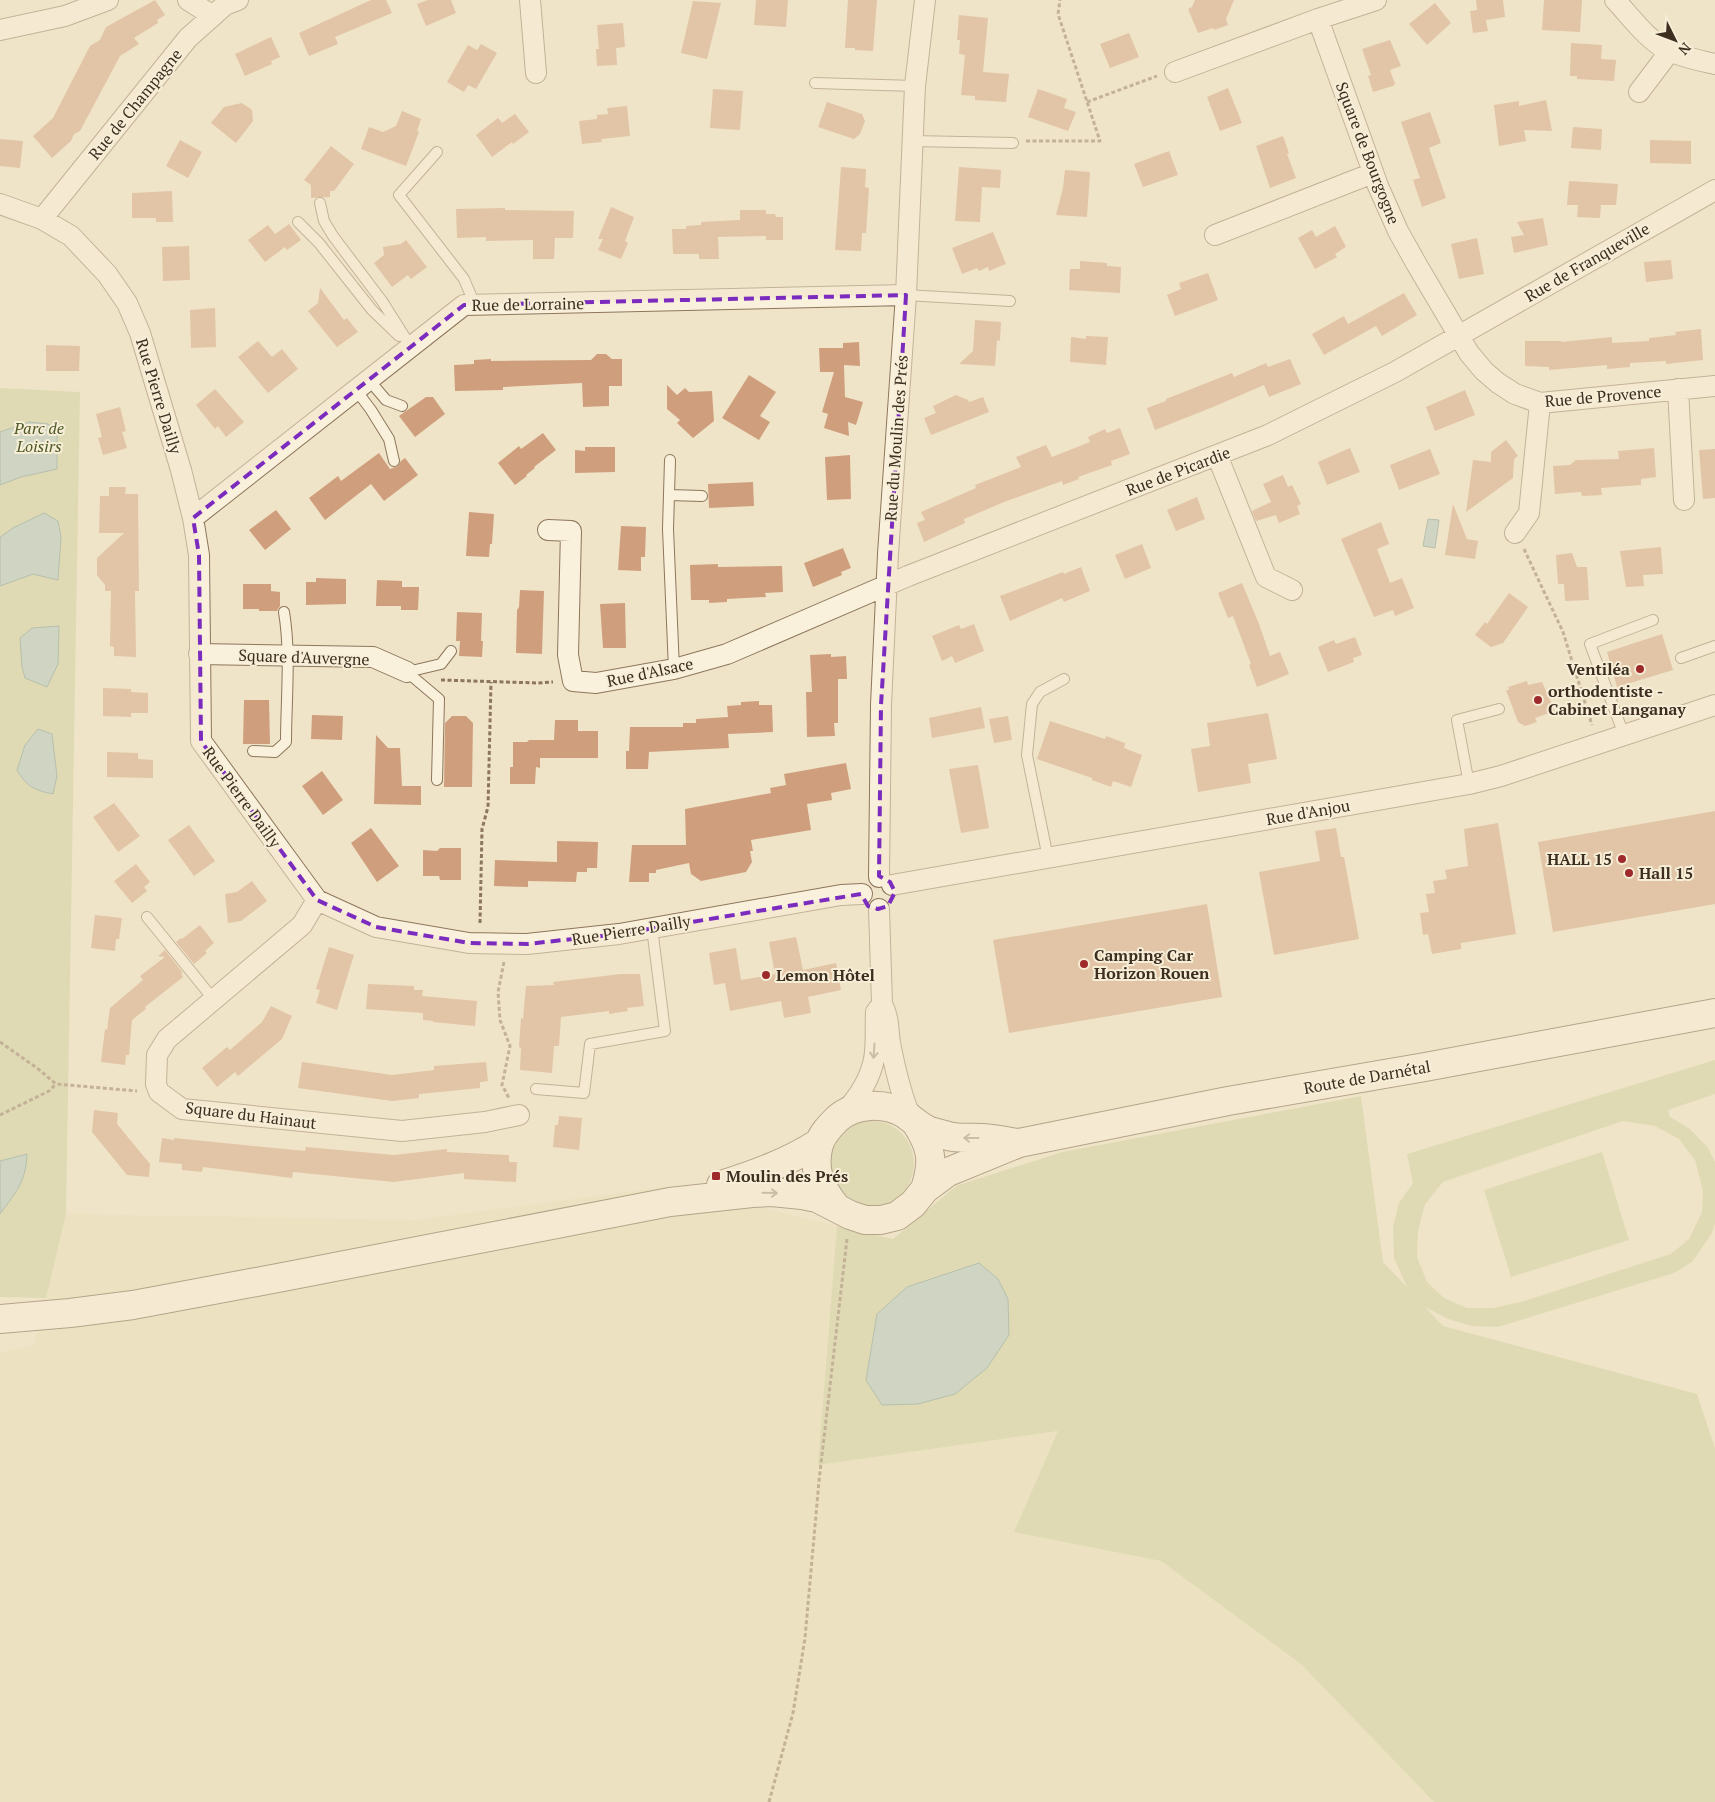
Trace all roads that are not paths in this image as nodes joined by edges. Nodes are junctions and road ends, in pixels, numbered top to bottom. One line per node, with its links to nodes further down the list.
1 (108, 0): 10 (street)
2 (188, 0): 8 (street)
3 (238, 0): 8 (street, Rue de Champagne)
4 (530, 0): 14 (street)
5 (925, 0): 16 (street, Rue du Moulin des Prés)
6 (1376, 0): 9 (street)
7 (1615, 0): 11 (street)
8 (213, 16): 25 (street, Rue de Champagne)
9 (1318, 19): 13 (street); 21 (street, Square de Bourgogne)
10 (1, 27)
11 (1670, 52): 12 (street); 17 (street)
12 (1715, 64)
13 (1175, 72)
14 (536, 74)
15 (815, 83): 16 (lane)
16 (915, 86): 18 (street, Rue du Moulin des Prés)
17 (1640, 92)
18 (912, 141): 19 (lane); 28 (street, Rue du Moulin des Prés)
19 (1013, 143)
20 (437, 152): 30 (lane)
21 (1373, 173): 27 (street); 31 (street, Square de Bourgogne)
22 (1715, 190): 31 (street, Rue de Franqueville)
23 (320, 203): 32 (lane)
24 (0, 204): 25 (street, Rue Pierre Dailly)
25 (42, 219): 44 (street, Rue Pierre Dailly)
26 (298, 222): 32 (lane)
27 (1215, 235)
28 (906, 295): 29 (lane); 30 (street, Rue de Lorraine); 47 (street, Rue du Moulin des Prés)
29 (1010, 301)
30 (475, 305): 32 (street, Rue de Lorraine)
31 (1460, 335): 36 (street, Rue de Provence); 38 (street, Rue de Picardie)
32 (411, 347): 33 (street, Rue de Lorraine)
33 (362, 385): 37 (lane); 39 (lane); 44 (street, Rue de Lorraine)
34 (1715, 386): 35 (street, Rue de Provence)
35 (1678, 389): 36 (street, Rue de Provence); 43 (street)
36 (1540, 403): 46 (street)
37 (402, 406)
38 (1217, 455): 47 (street, Rue de Picardie); 48 (street)
39 (394, 460)
40 (670, 460): 41 (lane)
41 (669, 495): 42 (lane); 56 (lane)
42 (702, 496)
43 (1684, 500)
44 (193, 518): 53 (street, Rue Pierre Dailly)
45 (548, 530): 56 (street, Rue d'Alsace)
46 (1515, 533)
47 (886, 585): 56 (street, Rue d'Alsace); 66 (street, Rue du Moulin des Prés)
48 (1292, 590)
49 (284, 612): 54 (lane)
50 (1653, 620): 61 (lane)
51 (1715, 646): 55 (lane)
52 (451, 650): 57 (lane)
53 (199, 654): 54 (street, Square d'Auvergne); 68 (street, Rue Pierre Dailly)
54 (287, 656): 57 (street, Square d'Auvergne); 62 (lane)
55 (1681, 658)
56 (674, 669)
57 (407, 672): 63 (lane)
58 (1064, 680): 65 (lane)
59 (1715, 705): 61 (street, Rue d'Anjou)
60 (1499, 709): 64 (lane)
61 (1624, 735): 64 (street, Rue d'Anjou)
62 (253, 751)
63 (436, 780)
64 (1469, 784): 65 (street, Rue d'Anjou)
65 (1048, 858): 66 (street, Rue d'Anjou)
66 (886, 881): 67 (street); 69 (street)
67 (862, 894): 69 (street); 71 (street, Rue Pierre Dailly)
68 (318, 900): 71 (street, Rue Pierre Dailly); 72 (street)
69 (879, 909): 73 (street)
70 (147, 917): 72 (lane)
71 (652, 928): 75 (lane)
72 (214, 1000): 77 (street, Square du Hainaut)
73 (882, 1004): 76 (street, one-way to 76); 78 (street)
74 (1715, 1014): 80 (main road, Route de Darnétal)
75 (536, 1089)
76 (843, 1114): 78 (main road); 79 (main road)
77 (519, 1115)
78 (913, 1121): 80 (main road, one-way to 78); 81 (main road)
79 (820, 1142): 82 (main road); 83 (main road)
80 (1019, 1143): 81 (main road)
81 (925, 1189): 83 (main road)
82 (670, 1202): 83 (main road, one-way to 83); 84 (main road)
83 (843, 1211)
84 (0, 1319)

